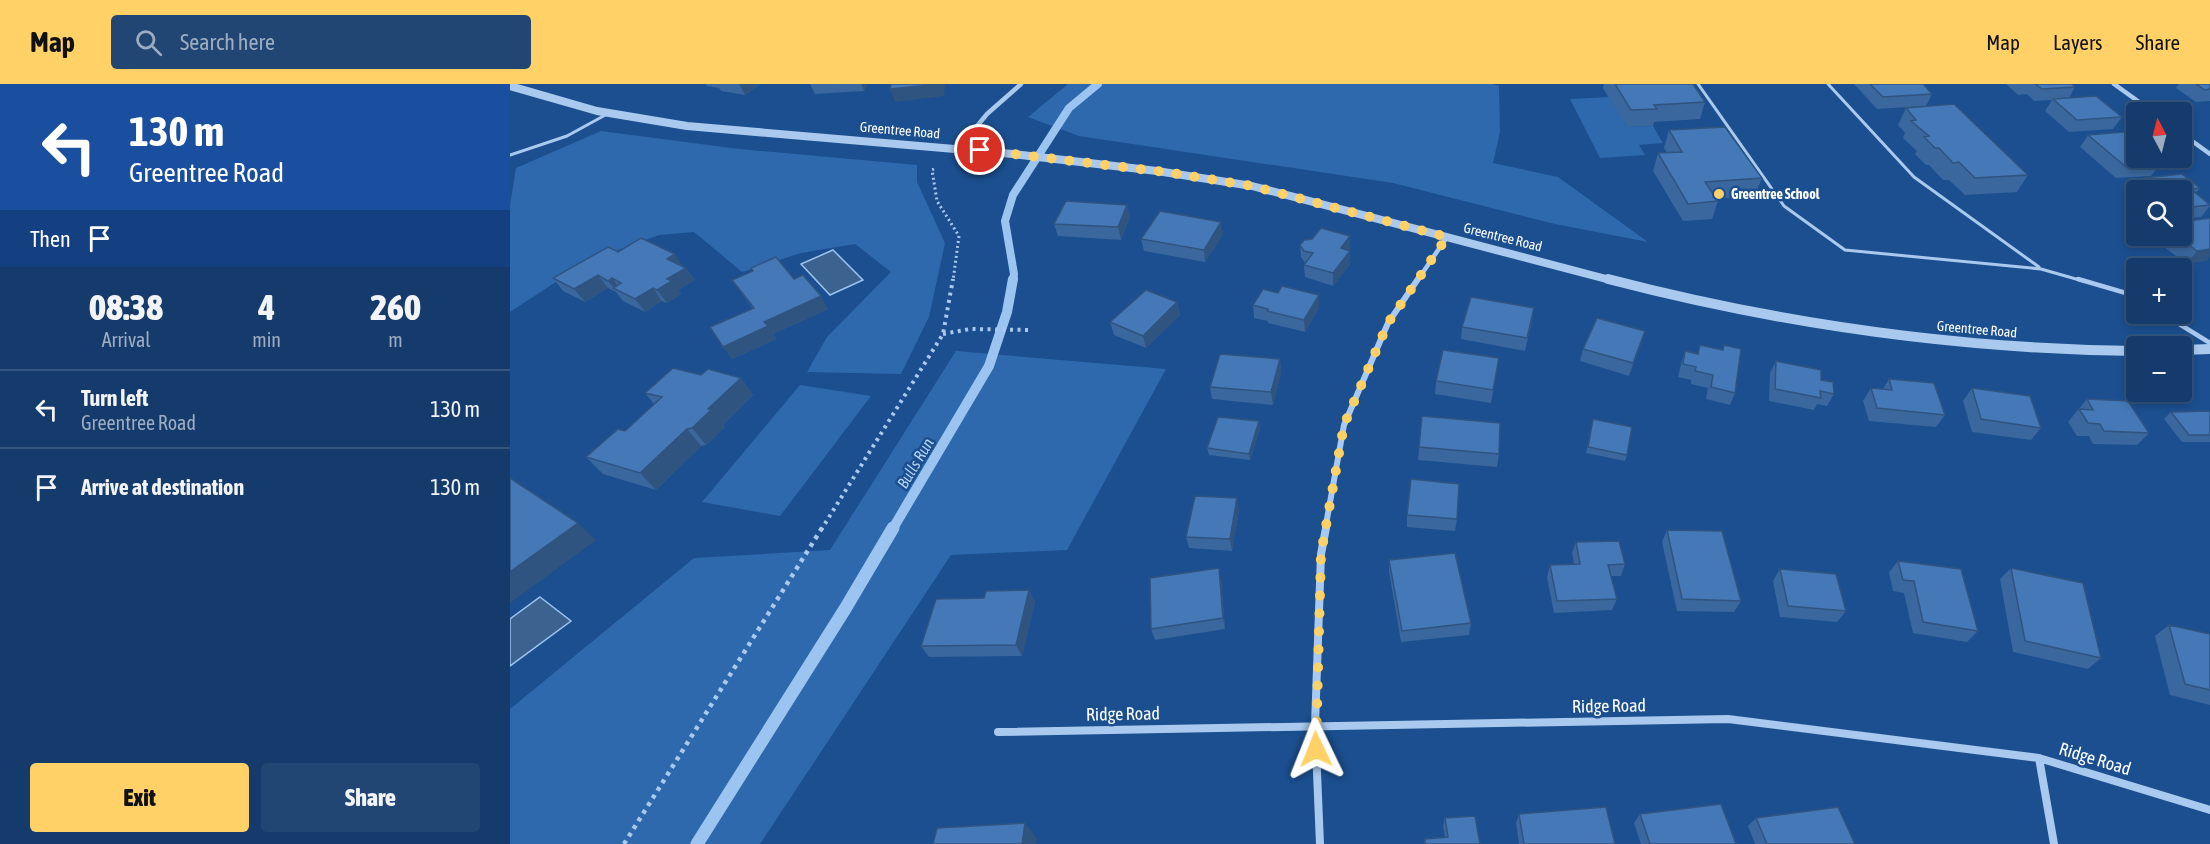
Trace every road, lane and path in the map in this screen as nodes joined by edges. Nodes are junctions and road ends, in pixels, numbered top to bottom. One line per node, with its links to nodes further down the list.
1 (1022, 84): 9 (street)
2 (1698, 84): 13 (lane)
3 (1828, 84): 13 (lane)
4 (2114, 84): 6 (street)
5 (510, 86): 7 (street, Greentree Road)
6 (2139, 102)
7 (611, 112): 9 (street, Greentree Road); 11 (lane)
8 (2192, 141): 10 (street)
9 (959, 148): 12 (street, Greentree Road); 17 (path)
10 (2210, 154)
11 (510, 155)
12 (1447, 237): 20 (street, Greentree Road); 22 (street)
13 (2041, 269): 14 (lane)
14 (2126, 293)
15 (2179, 324): 18 (lane)
16 (1029, 330): 17 (path)
17 (943, 334): 26 (path)
18 (2210, 343)
19 (2210, 349): 21 (street)
20 (2126, 350)
21 (2192, 350)
22 (1315, 725): 23 (street, Ridge Road); 24 (street, Ridge Road); 27 (street)
23 (998, 732)
24 (2039, 758): 25 (street, Ridge Road); 28 (street)
25 (2210, 810)
26 (624, 844)
27 (1320, 844)
28 (2055, 844)

